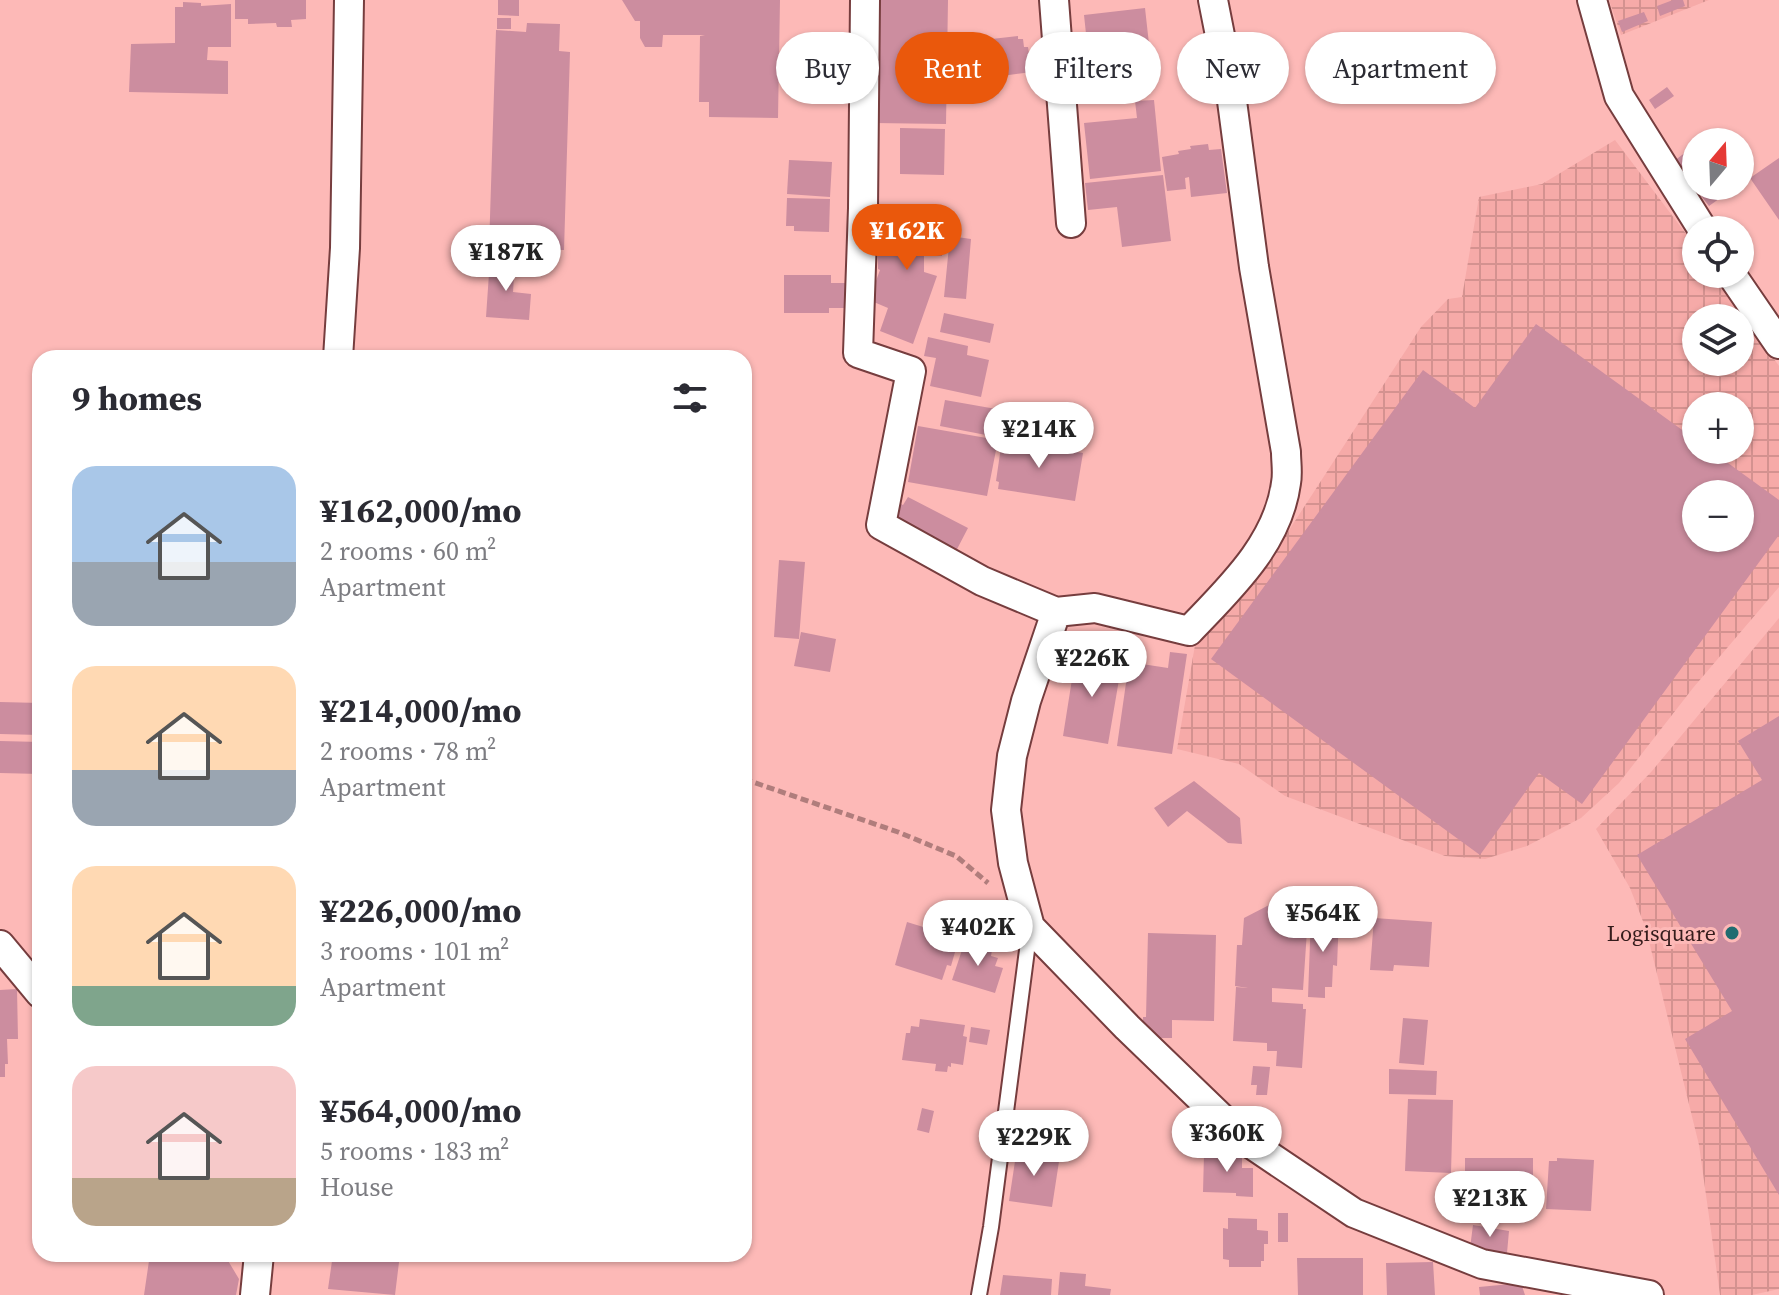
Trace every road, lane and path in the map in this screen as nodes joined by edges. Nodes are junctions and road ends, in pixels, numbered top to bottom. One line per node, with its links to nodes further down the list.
1 (349, 0): 10 (street)
2 (865, 0): 11 (street)
3 (1054, 0): 7 (street)
4 (1213, 0): 11 (street)
5 (1592, 0): 6 (street)
6 (1694, 216)
7 (1071, 223)
8 (1741, 288): 9 (street)
9 (1779, 344)
10 (339, 350)
11 (1056, 612): 14 (street)
12 (752, 782): 13 (path)
13 (993, 887)
14 (1030, 927): 17 (lane); 18 (street)
15 (0, 945): 16 (street)
16 (32, 983)
17 (979, 1295)
18 (1649, 1295)

